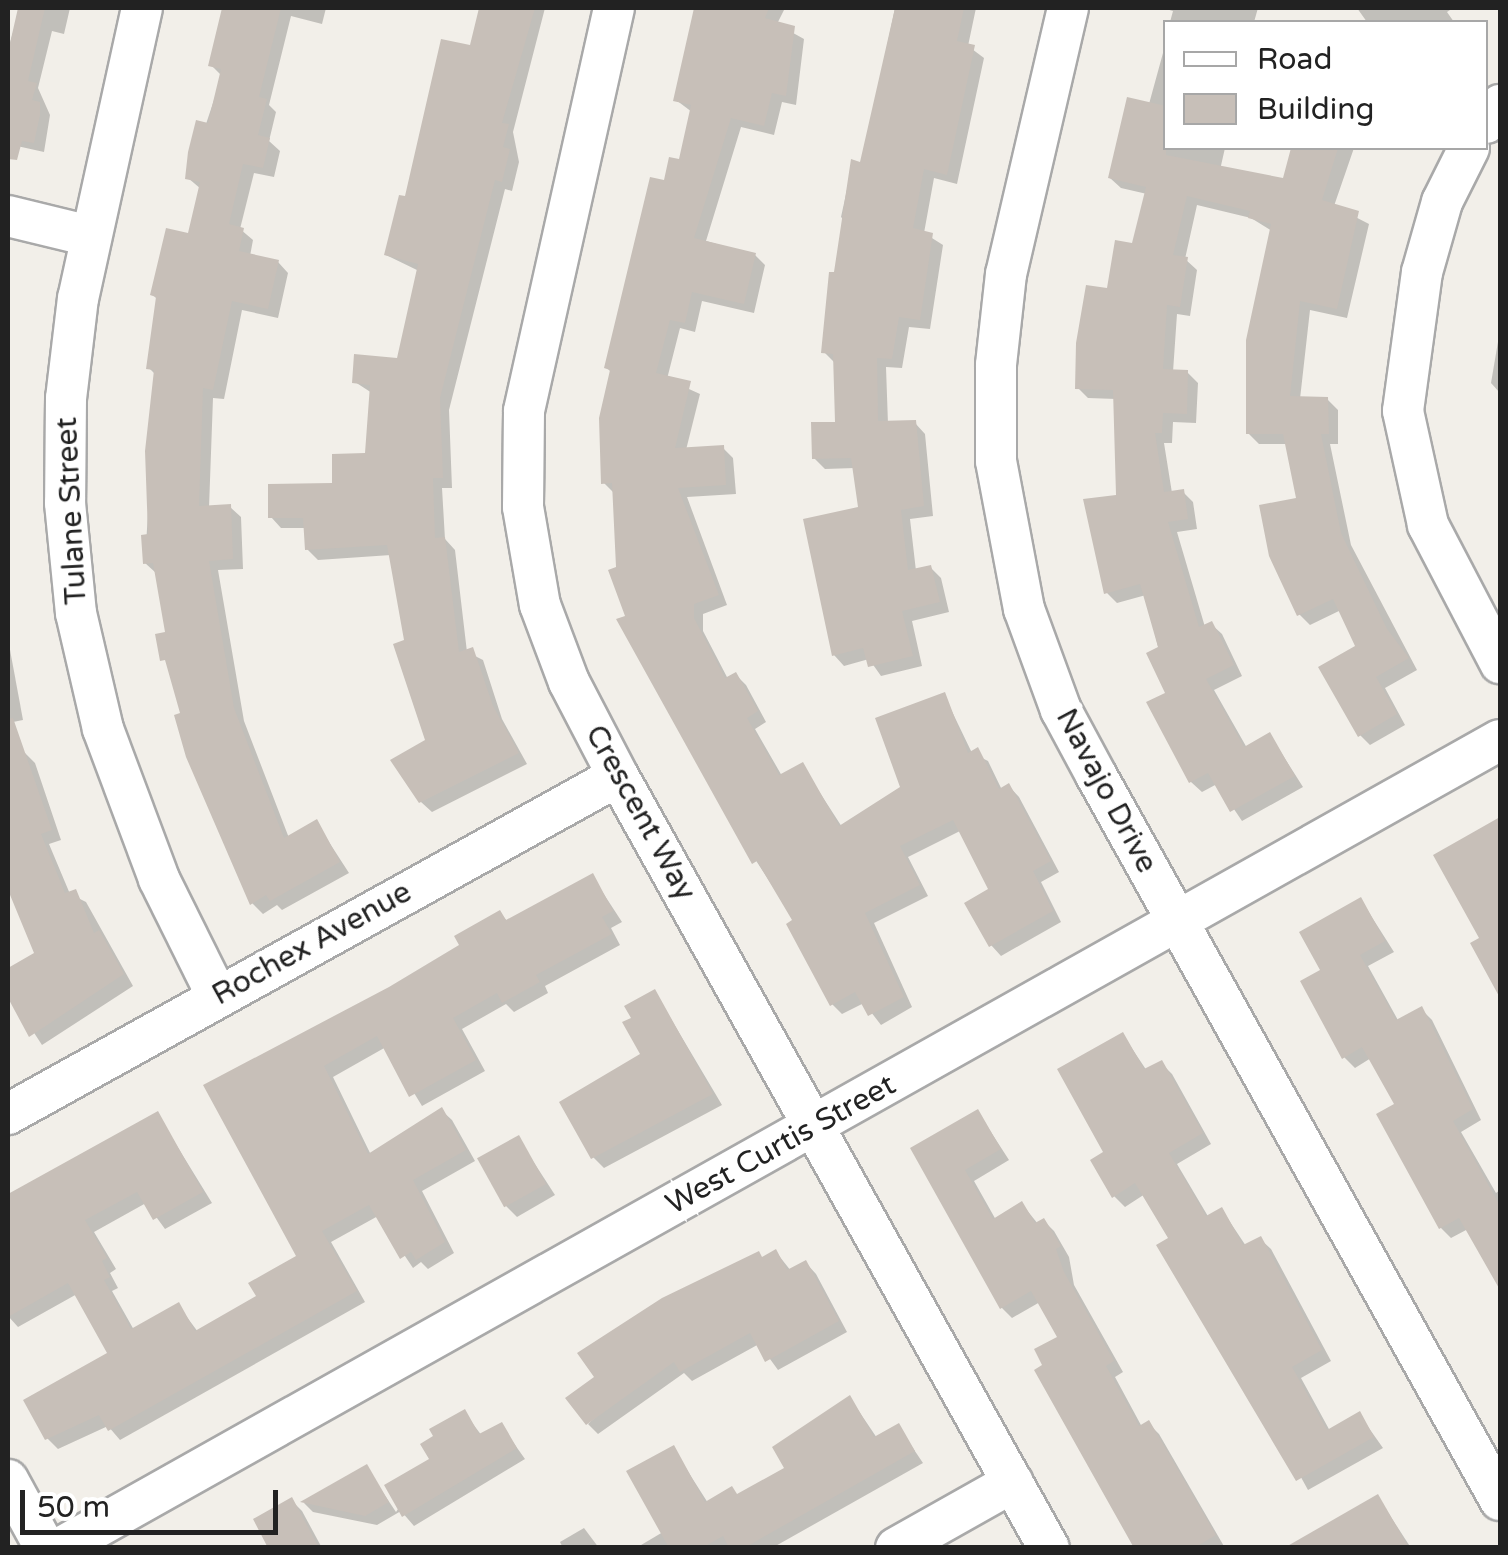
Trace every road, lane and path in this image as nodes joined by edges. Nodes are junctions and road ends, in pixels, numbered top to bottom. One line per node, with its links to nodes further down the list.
1 (142, 8): 6 (street, Tulane Street)
2 (614, 8): 9 (street, Crescent Way)
3 (1068, 8): 10 (street, Navajo Drive)
4 (1468, 150): 7 (street)
5 (8, 216): 6 (street)
6 (90, 236): 11 (street, Tulane Street)
7 (1500, 663)
8 (1500, 740): 10 (street, West Curtis Street)
9 (618, 776): 11 (street, Rochex Avenue); 13 (street, Crescent Way)
10 (1176, 922): 13 (street, West Curtis Street); 16 (street, Navajo Drive)
11 (217, 996): 12 (street, Rochex Avenue)
12 (8, 1114)
13 (812, 1128): 15 (street, Crescent Way); 18 (street, West Curtis Street)
14 (8, 1480): 17 (street)
15 (1013, 1482): 19 (street); 20 (street, Crescent Way)
16 (1500, 1500)
17 (45, 1548)
18 (60, 1548)
19 (896, 1548)
20 (1049, 1548)

